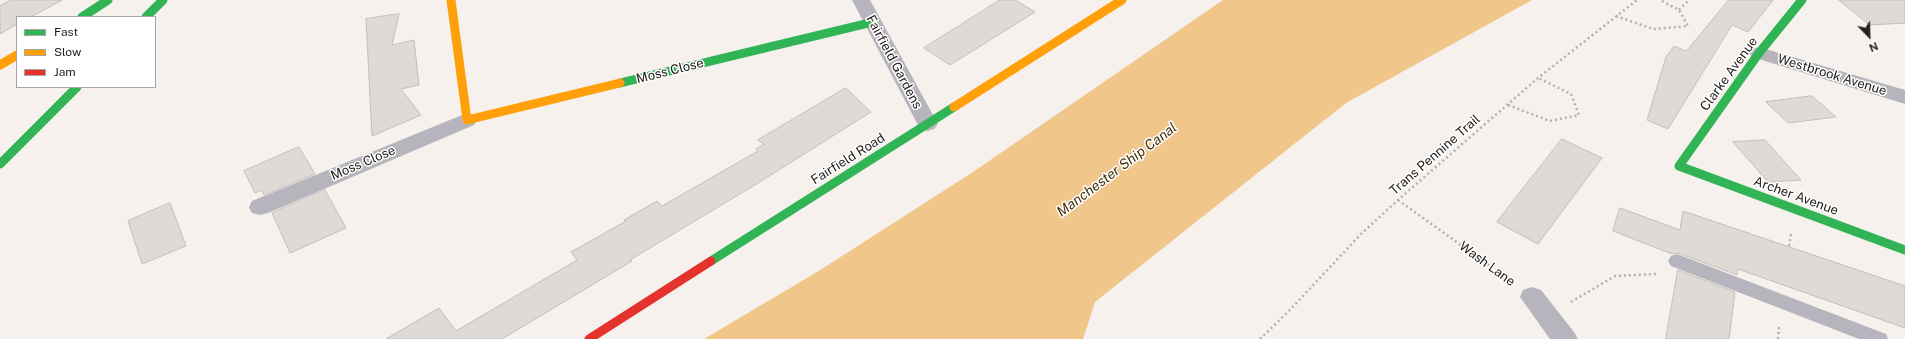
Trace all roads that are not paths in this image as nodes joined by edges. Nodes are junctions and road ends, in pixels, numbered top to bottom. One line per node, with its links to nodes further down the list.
1 (108, 0): 7 (street)
2 (163, 0): 8 (street)
3 (452, 0): 15 (street)
4 (861, 0): 9 (street, Fairfield Gardens)
5 (1122, 0): 16 (street, Fairfield Road)
6 (1802, 0): 10 (street, Clarke Avenue)
7 (84, 16)
8 (147, 16)
9 (873, 22): 15 (street, Moss Close); 16 (street, Fairfield Gardens)
10 (1760, 53): 14 (street, Westbrook Avenue); 18 (street, Clarke Avenue)
11 (16, 56): 12 (street)
12 (0, 64)
13 (76, 88): 17 (street)
14 (1905, 97)
15 (467, 120): 19 (street, Moss Close)
16 (927, 124): 23 (street, Fairfield Road)
17 (0, 164)
18 (1679, 166): 20 (street, Archer Avenue)
19 (260, 207)
20 (1905, 250)
21 (1677, 261): 25 (lane)
22 (1532, 297): 24 (street)
23 (589, 339)
24 (1565, 339)
25 (1879, 339)

